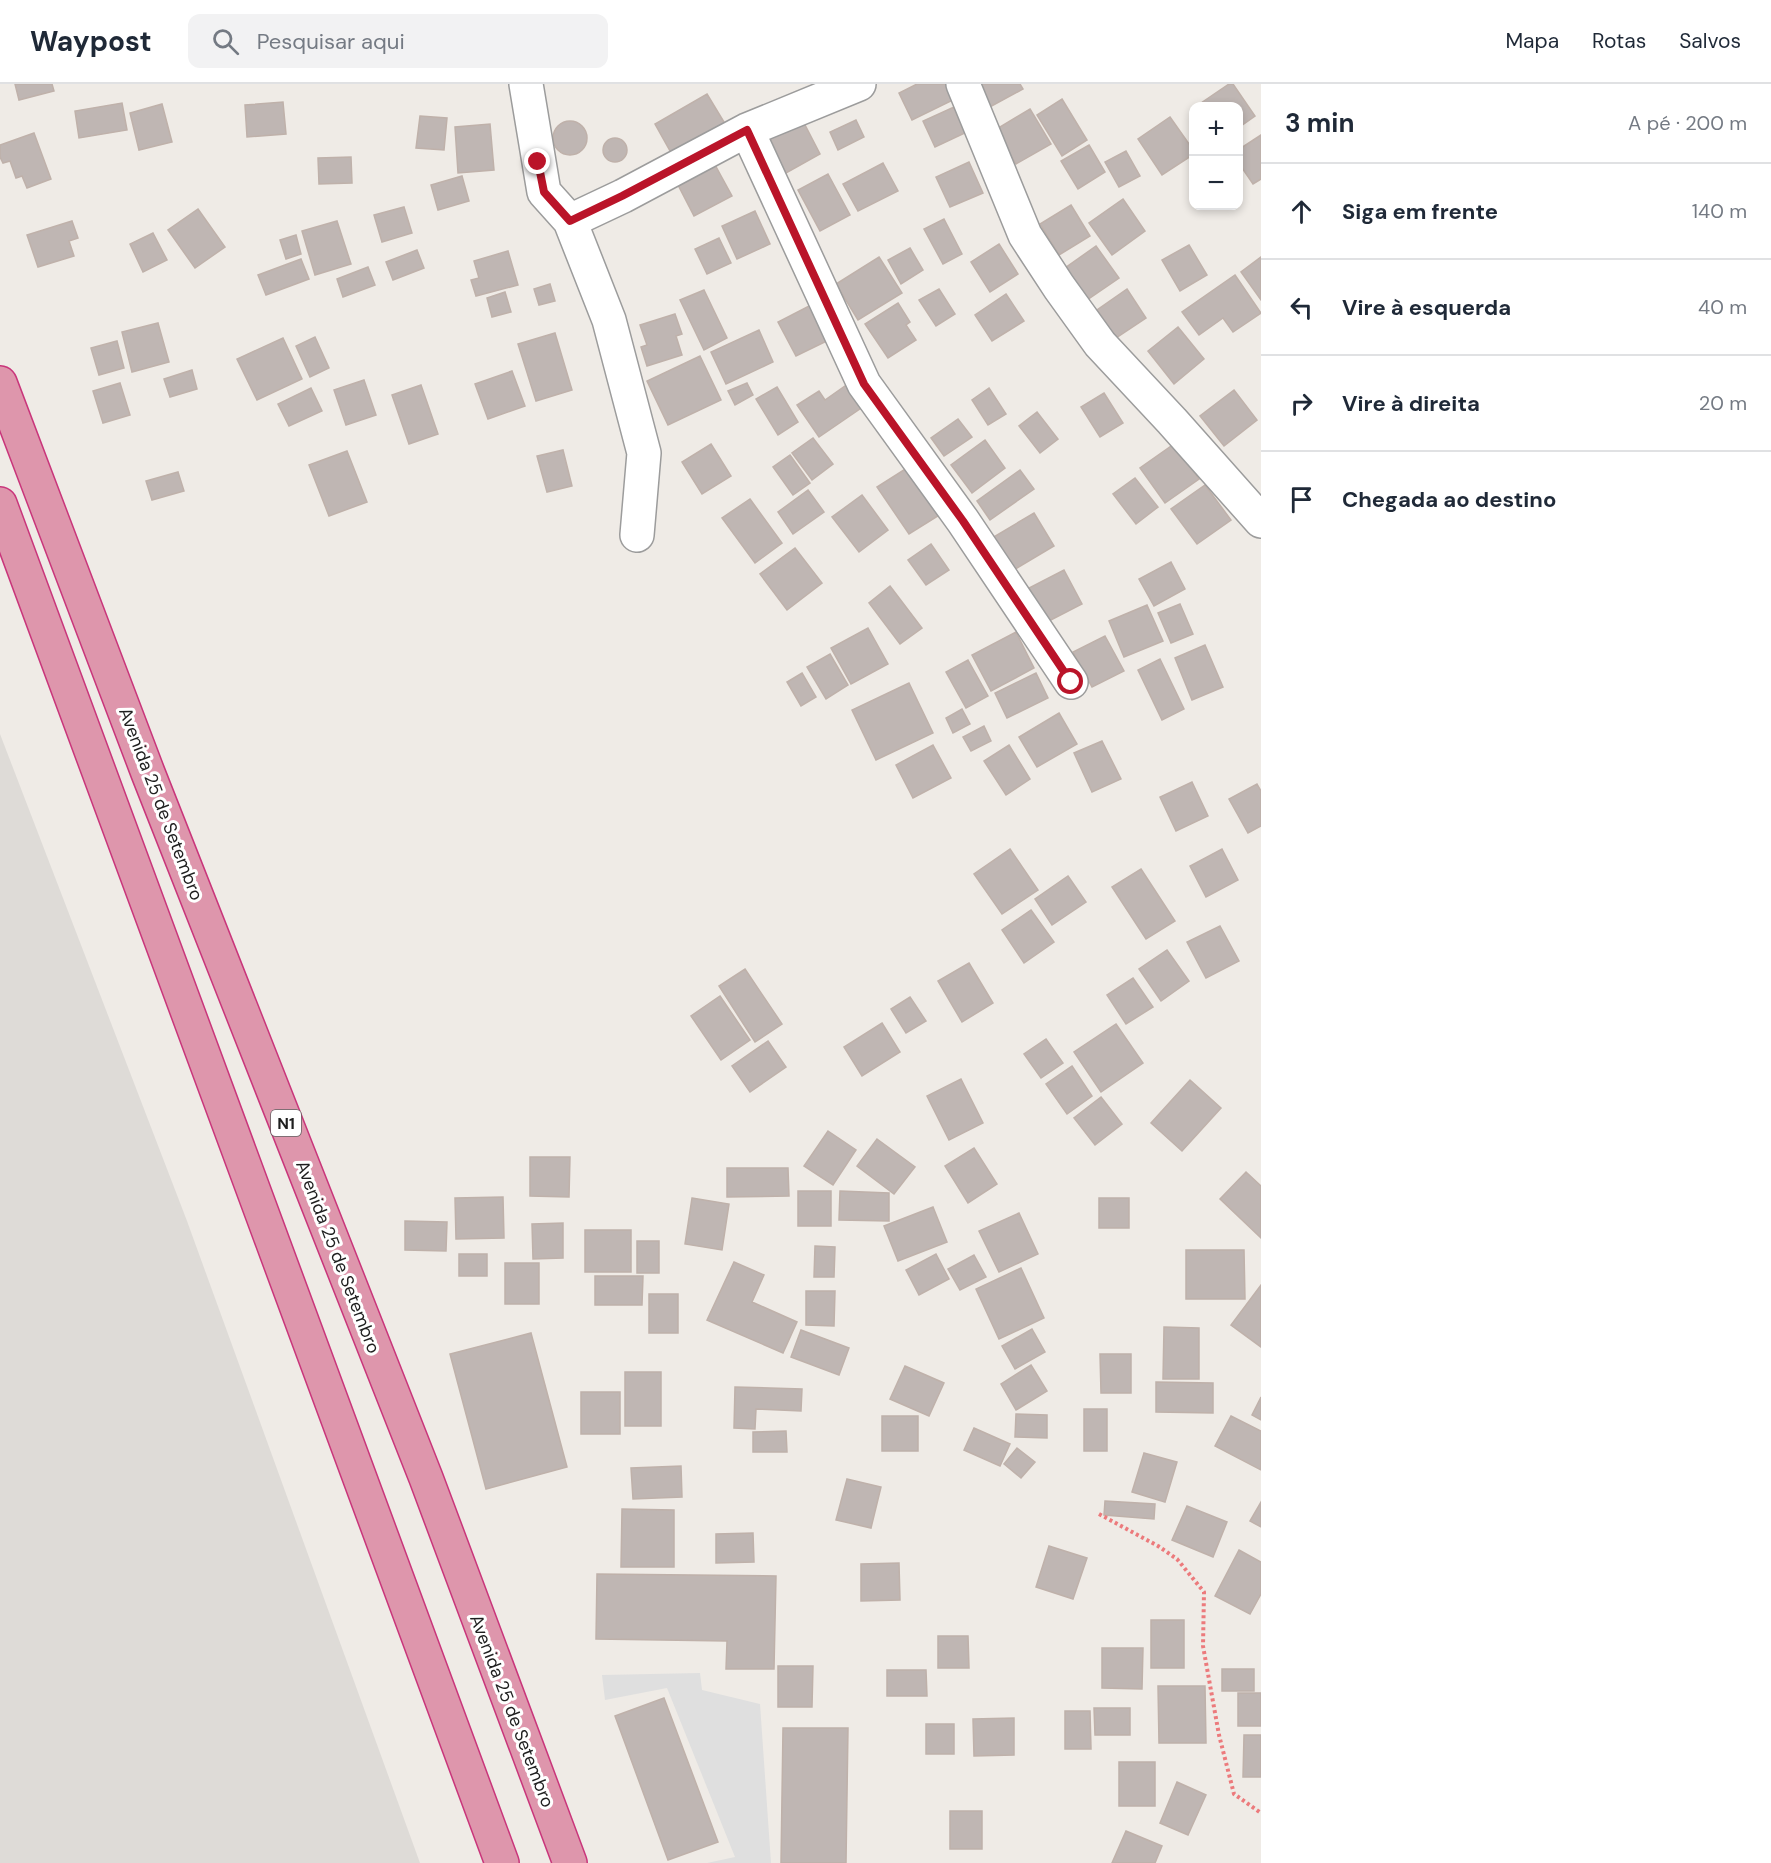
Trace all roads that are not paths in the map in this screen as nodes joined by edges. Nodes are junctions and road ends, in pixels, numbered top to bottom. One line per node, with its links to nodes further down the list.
1 (526, 84): 5 (street)
2 (859, 84): 4 (street)
3 (963, 84): 8 (street)
4 (747, 130): 5 (street); 10 (street)
5 (570, 221): 9 (street)
6 (0, 383): 12 (highway, Avenida 25 de Setembro / N1)
7 (0, 504): 11 (highway)
8 (1261, 521)
9 (636, 535)
10 (1071, 682)
11 (501, 1863)
12 (570, 1863)

